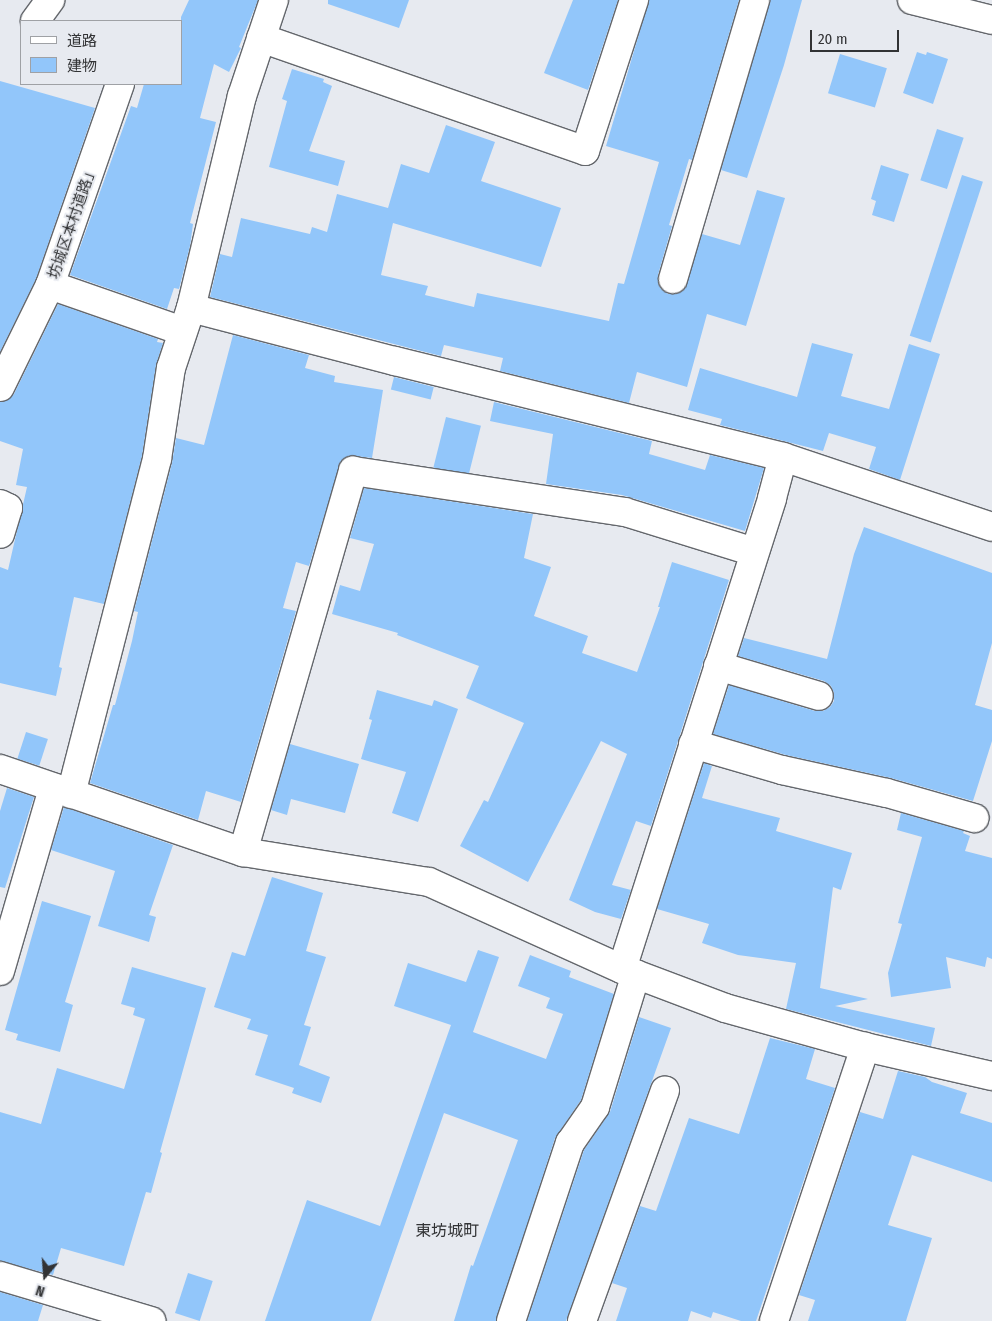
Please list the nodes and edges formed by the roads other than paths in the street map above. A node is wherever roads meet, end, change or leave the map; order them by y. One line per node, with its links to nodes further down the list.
1 (50, 0): 6 (street)
2 (274, 0): 8 (street)
3 (634, 0): 8 (street)
4 (754, 0): 10 (street)
5 (912, 0): 7 (street)
6 (36, 20)
7 (992, 20)
8 (261, 38): 12 (street)
9 (120, 85): 11 (street, 坊城区本村道路」)
10 (673, 279)
11 (50, 285): 12 (street, 坊城区本村道路」); 13 (street)
12 (187, 319): 14 (street, 坊城区本村道路」); 23 (street)
13 (0, 387)
14 (783, 457): 16 (street, 坊城区本村道路」); 18 (street)
15 (0, 504): 17 (street)
16 (992, 527)
17 (0, 534)
18 (754, 552): 19 (street); 25 (street)
19 (718, 666): 20 (street); 21 (street)
20 (819, 696)
21 (693, 744): 24 (street); 27 (street)
22 (0, 768): 23 (street)
23 (62, 791): 25 (street); 26 (street)
24 (974, 818)
25 (243, 852): 27 (street)
26 (0, 971)
27 (629, 972): 28 (street); 33 (street)
28 (866, 1047): 29 (street); 35 (street)
29 (992, 1076)
30 (665, 1090): 34 (street)
31 (0, 1276): 32 (street)
32 (151, 1321)
33 (511, 1321)
34 (582, 1321)
35 (774, 1321)

